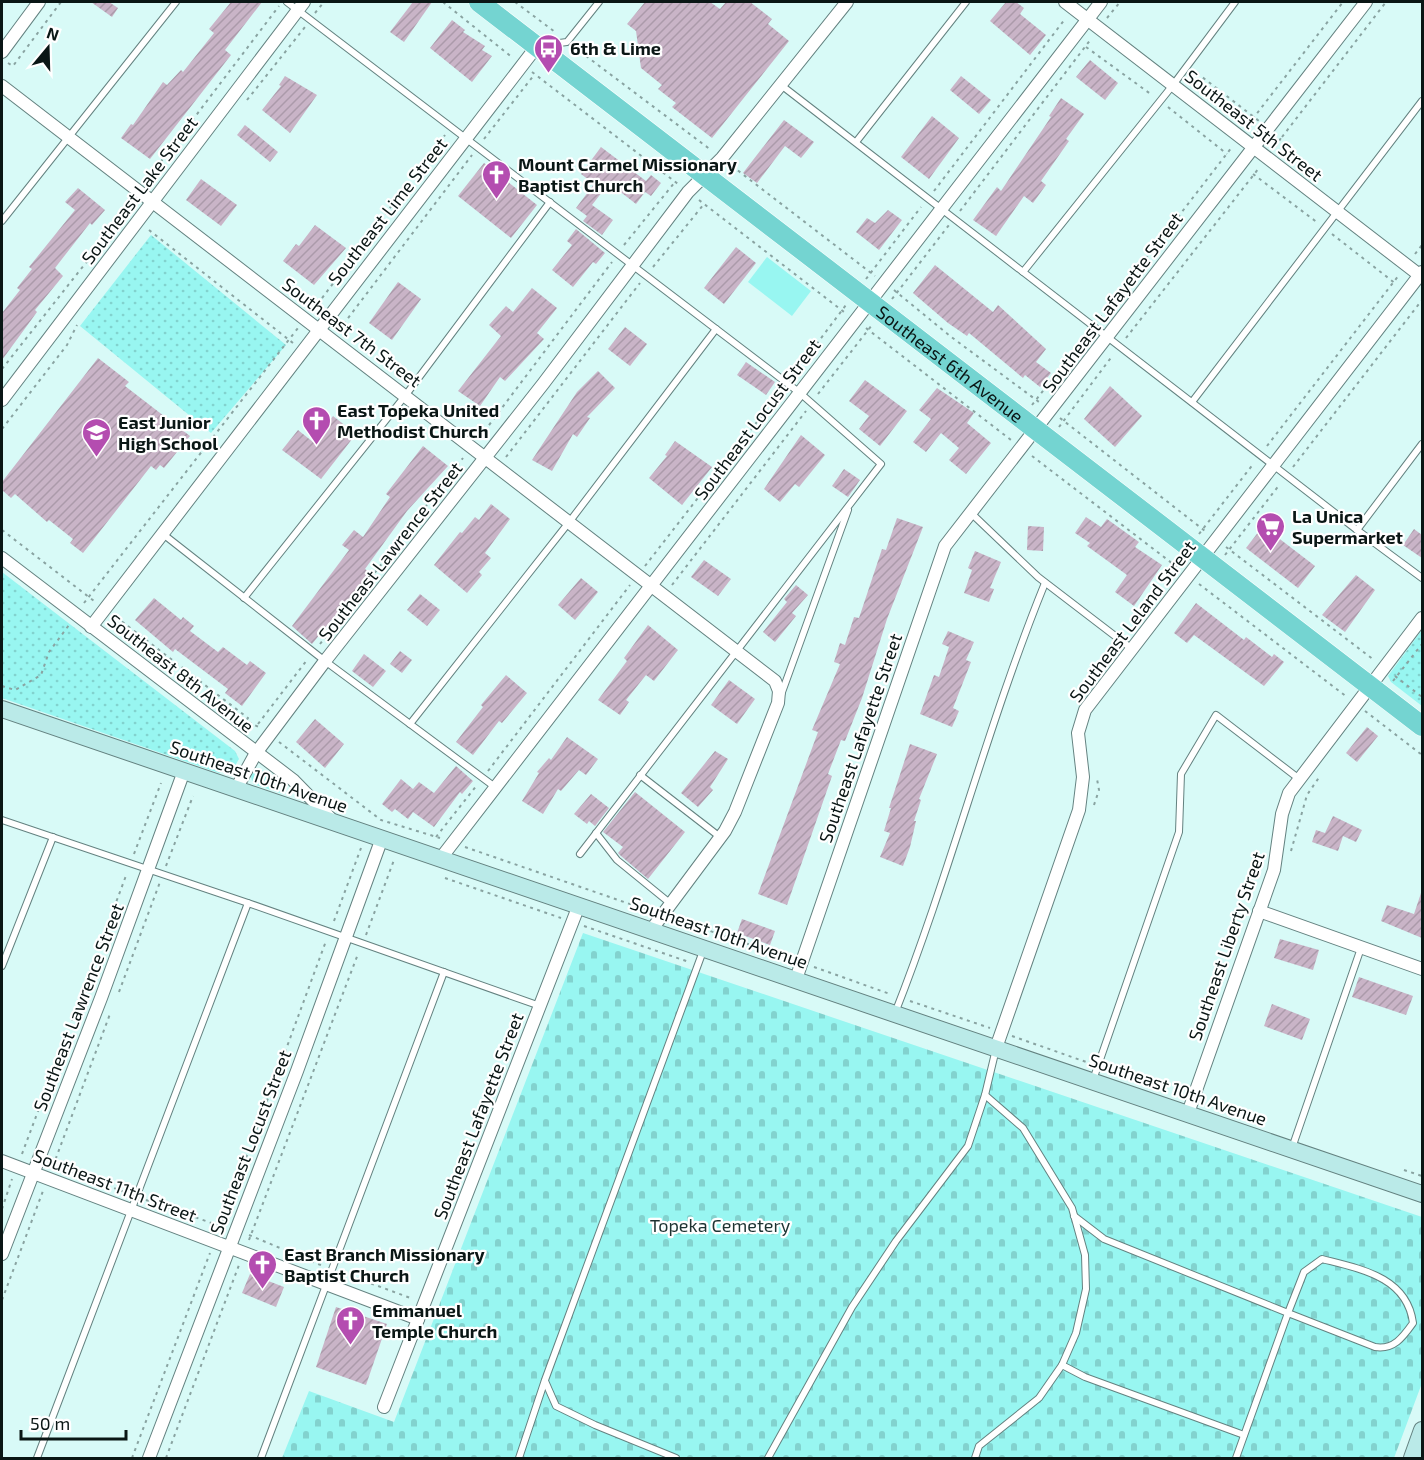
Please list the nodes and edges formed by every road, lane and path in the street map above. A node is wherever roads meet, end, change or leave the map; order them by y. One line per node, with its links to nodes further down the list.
1 (39, 2): 24 (street)
2 (62, 2): 25 (path)
3 (176, 2): 33 (lane)
4 (282, 2): 43 (path)
5 (287, 2): 19 (lane)
6 (443, 2): 26 (path)
7 (479, 2): 23 (main road, Southeast 6th Avenue)
8 (514, 2): 22 (path)
9 (599, 2): 22 (lane)
10 (847, 2): 28 (street, Southeast Lawrence Street)
11 (966, 2): 37 (lane)
12 (1101, 2): 20 (street, Southeast Locust Street)
13 (1120, 2): 21 (path)
14 (1235, 2): 29 (lane)
15 (1343, 2): 34 (path)
16 (1366, 2): 39 (street, Southeast Lafayette Street)
17 (1386, 2): 35 (path)
18 (1069, 4): 20 (street, Southeast 5th Street); 45 (path)
19 (301, 6): 32 (lane); 46 (street, Southeast Lake Street)
20 (1088, 19): 21 (street, Southeast 5th Street); 49 (street, Southeast Locust Street)
21 (1100, 28): 29 (street, Southeast 5th Street); 52 (path)
22 (567, 42): 23 (lane); 40 (path)
23 (537, 46): 26 (street, Southeast Lime Street); 41 (main road, Southeast 6th Avenue)
24 (2, 52)
25 (2, 57)
26 (523, 65): 27 (path); 36 (street, Southeast Lime Street)
27 (535, 75): 38 (path); 42 (path)
28 (781, 85): 37 (lane); 40 (street, Southeast Lawrence Street)
29 (1173, 85): 34 (street, Southeast 5th Street); 62 (lane)
30 (2, 86): 33 (street, Southeast 7th Street)
31 (1422, 101): 51 (lane)
32 (451, 128): 36 (lane); 70 (path)
33 (67, 136): 46 (street, Southeast 7th Street); 53 (lane)
34 (1240, 136): 39 (street, Southeast 5th Street); 73 (path)
35 (1281, 138)
36 (465, 139): 38 (lane); 75 (street, Southeast Lime Street)
37 (856, 142): 45 (lane)
38 (477, 148): 47 (lane); 79 (path)
39 (1254, 148): 51 (street, Southeast 5th Street); 77 (street, Southeast Lafayette Street)
40 (722, 158): 41 (street, Southeast Lawrence Street); 61 (path)
41 (705, 175): 44 (street, Southeast Lawrence Street); 68 (main road, Southeast 6th Avenue)
42 (675, 182): 44 (path); 58 (path)
43 (145, 183)
44 (688, 192): 48 (path); 59 (street, Southeast Lawrence Street)
45 (928, 198): 49 (lane); 61 (path)
46 (152, 202): 50 (street, Southeast 7th Street); 54 (street, Southeast Lake Street)
47 (550, 202): 58 (lane); 84 (lane)
48 (704, 204): 63 (path); 69 (path)
49 (941, 208): 52 (lane); 65 (street, Southeast Locust Street)
50 (163, 210): 55 (path); 70 (street, Southeast 7th Street)
51 (1337, 212): 60 (street, Southeast 5th Street); 87 (lane)
52 (954, 218): 62 (lane); 66 (path)
53 (2, 221)
54 (137, 222): 55 (path); 86 (street, Southeast Lake Street)
55 (148, 230): 78 (path)
56 (107, 236): 81 (path)
57 (1422, 245): 60 (path)
58 (618, 253): 59 (lane); 93 (path)
59 (634, 265): 63 (lane); 96 (street, Southeast Lawrence Street)
60 (1407, 265): 64 (street, Southeast 5th Street); 95 (path)
61 (871, 272): 65 (path); 68 (path)
62 (1023, 272): 73 (lane)
63 (647, 275): 74 (lane); 97 (path)
64 (1422, 275): 98 (street, Southeast Leland Street)
65 (884, 282): 66 (path); 68 (street, Southeast Locust Street)
66 (897, 293): 68 (path); 85 (path)
67 (1422, 300): 99 (path)
68 (870, 301): 69 (path); 71 (street, Southeast Locust Street); 76 (path); 90 (main road, Southeast 6th Avenue)
69 (842, 310): 71 (path); 82 (path)
70 (305, 319): 75 (street, Southeast 7th Street); 78 (path)
71 (855, 320): 76 (path); 83 (street, Southeast Locust Street)
72 (79, 321): 91 (path)
73 (1093, 327): 77 (lane); 85 (path)
74 (716, 328): 82 (lane); 102 (lane)
75 (319, 329): 79 (street, Southeast 7th Street); 80 (street, Southeast Lime Street)
76 (868, 330): 88 (path); 94 (path)
77 (1105, 336): 87 (lane); 89 (street, Southeast Lafayette Street)
78 (289, 340): 80 (path); 119 (path)
79 (332, 340): 84 (street, Southeast 7th Street)
80 (303, 350): 105 (street, Southeast Lime Street)
81 (2, 369)
82 (787, 383): 83 (lane); 111 (path)
83 (800, 393): 88 (lane); 115 (street, Southeast Locust Street)
84 (405, 396): 93 (street, Southeast 7th Street); 118 (lane)
85 (1036, 399): 89 (path); 90 (path)
86 (2, 400)
87 (1192, 402): 95 (lane)
88 (811, 404): 100 (lane); 117 (path)
89 (1051, 411): 90 (street, Southeast Lafayette Street); 103 (path)
90 (1030, 424): 94 (street, Southeast Lafayette Street); 110 (main road, Southeast 6th Avenue)
91 (2, 429)
92 (1422, 444): 104 (lane)
93 (472, 446): 96 (street, Southeast 7th Street); 125 (path)
94 (1022, 449): 101 (street, Southeast Lafayette Street); 112 (path)
95 (1260, 455): 98 (lane); 103 (path)
96 (486, 457): 97 (street, Southeast 7th Street); 126 (street, Southeast Lawrence Street)
97 (498, 466): 102 (street, Southeast 7th Street)
98 (1273, 466): 99 (lane); 107 (street, Southeast Leland Street)
99 (1286, 476): 104 (lane); 108 (path)
100 (850, 504): 123 (lane); 132 (lane)
101 (971, 513): 114 (lane); 179 (street, Southeast Lafayette Street)
102 (570, 521): 111 (street, Southeast 7th Street); 137 (lane)
103 (1203, 529): 106 (path); 107 (path)
104 (1357, 530): 113 (lane)
105 (162, 534): 118 (lane); 121 (street, Southeast Lime Street)
106 (1199, 534)
107 (1216, 539): 108 (path); 110 (street, Southeast Leland Street)
108 (1229, 549): 110 (path); 127 (path)
109 (2, 558): 119 (street, Southeast 8th Avenue)
110 (1210, 562): 112 (street, Southeast Leland Street); 116 (path); 130 (main road, Southeast 6th Avenue)
111 (639, 574): 115 (street, Southeast 7th Street); 145 (path)
112 (1189, 576): 116 (path); 124 (street, Southeast Leland Street)
113 (1422, 578)
114 (1046, 583): 124 (lane); 183 (lane)
115 (653, 585): 117 (street, Southeast 7th Street); 148 (street, Southeast Locust Street)
116 (1202, 586): 133 (path)
117 (665, 594): 123 (street, Southeast 7th Street)
118 (244, 598): 125 (lane)
119 (76, 615): 121 (street, Southeast 8th Avenue); 129 (path)
120 (1422, 618): 127 (street, Southeast Liberty Street)
121 (91, 627): 140 (street, Southeast 8th Avenue)
122 (1422, 644): 128 (path)
123 (738, 649): 132 (street, Southeast 7th Street); 144 (lane)
124 (1132, 649): 184 (street, Southeast Leland Street)
125 (313, 652): 126 (lane); 138 (path)
126 (325, 662): 137 (lane); 140 (street, Southeast Lawrence Street)
127 (1383, 667): 128 (path); 130 (street, Southeast Liberty Street)
128 (1396, 677): 130 (path); 131 (path)
129 (2, 686)
130 (1376, 690): 133 (street, Southeast Liberty Street); 139 (main road, Southeast 6th Avenue)
131 (1422, 697)
132 (778, 703): 156 (street)
133 (1356, 704): 135 (path); 146 (street, Southeast Liberty Street)
134 (2, 709): 142 (main road, Southeast 10th Avenue)
135 (1368, 713): 136 (path); 141 (path)
136 (1361, 721)
137 (410, 724): 145 (lane)
138 (257, 725)
139 (1422, 726)
140 (255, 753): 149 (street, Southeast Lawrence Street); 152 (street, Southeast 8th Avenue)
141 (1422, 755)
142 (184, 771): 149 (main road, Southeast 10th Avenue); 164 (street, Southeast Lawrence Street)
143 (1323, 771): 160 (path)
144 (640, 775): 153 (lane); 156 (lane)
145 (482, 778): 148 (lane); 155 (path)
146 (1299, 778): 169 (street, Southeast Liberty Street); 185 (lane)
147 (160, 783): 163 (path)
148 (495, 788): 161 (street, Southeast Locust Street)
149 (236, 789): 152 (main road, Southeast 10th Avenue)
150 (193, 796): 165 (path)
151 (2, 820): 154 (lane)
152 (334, 822): 157 (main road, Southeast 10th Avenue)
153 (596, 832): 159 (lane); 167 (lane)
154 (52, 837): 163 (lane); 176 (lane)
155 (436, 837)
156 (720, 837): 167 (street)
157 (382, 838): 161 (main road, Southeast 10th Avenue); 172 (street, Southeast Locust Street)
158 (361, 848): 171 (path)
159 (580, 854)
160 (1290, 855)
161 (441, 858): 168 (main road, Southeast 10th Avenue)
162 (394, 860): 173 (path)
163 (131, 863): 164 (lane); 191 (path)
164 (149, 871): 165 (lane); 189 (street, Southeast Lawrence Street)
165 (163, 875): 166 (lane); 180 (path)
166 (248, 903): 171 (lane); 196 (lane)
167 (671, 904): 170 (street)
168 (579, 905): 170 (main road, Southeast 10th Avenue); 181 (street, Southeast Lafayette Street)
169 (1259, 911): 174 (street); 187 (street, Southeast Liberty Street)
170 (652, 929): 175 (main road, Southeast 10th Avenue)
171 (329, 933): 172 (lane); 200 (path)
172 (346, 940): 173 (lane); 201 (street, Southeast Locust Street)
173 (362, 945): 178 (lane); 202 (path)
174 (1361, 947): 177 (street); 188 (lane)
175 (704, 948): 179 (main road, Southeast 10th Avenue); 214 (lane)
176 (2, 966)
177 (1422, 969)
178 (444, 972): 181 (lane); 207 (lane)
179 (796, 979): 183 (main road, Southeast 10th Avenue)
180 (117, 996)
181 (540, 1006): 212 (street, Southeast Lafayette Street)
182 (113, 1007): 192 (path)
183 (895, 1013): 184 (main road, Southeast 10th Avenue)
184 (996, 1048): 185 (main road, Southeast 10th Avenue); 186 (lane)
185 (1092, 1080): 187 (main road, Southeast 10th Avenue)
186 (985, 1095): 199 (lane); 225 (lane)
187 (1188, 1113): 188 (main road, Southeast 10th Avenue)
188 (1291, 1149): 195 (main road, Southeast 10th Avenue)
189 (40, 1155): 191 (path); 192 (path); 193 (street, Southeast Lawrence Street)
190 (2, 1161): 191 (street, Southeast 11th Street)
191 (19, 1161): 193 (street, Southeast 11th Street); 197 (path)
192 (55, 1161): 194 (path); 196 (path)
193 (33, 1173): 194 (street, Southeast 11th Street); 206 (street, Southeast Lawrence Street)
194 (48, 1179): 198 (street, Southeast 11th Street); 209 (path)
195 (1422, 1194)
196 (136, 1196): 198 (lane); 200 (path)
197 (2, 1209)
198 (130, 1210): 203 (street, Southeast 11th Street); 218 (lane)
199 (1074, 1216): 211 (lane); 213 (lane)
200 (220, 1226): 201 (path); 203 (path)
201 (236, 1231): 202 (path); 204 (street, Southeast Locust Street)
202 (250, 1235): 205 (path); 207 (path)
203 (214, 1242): 204 (street, Southeast 11th Street); 219 (path)
204 (230, 1248): 205 (street, Southeast 11th Street); 220 (street, Southeast Locust Street)
205 (243, 1253): 208 (street, Southeast 11th Street); 221 (path)
206 (2, 1254)
207 (331, 1268): 208 (lane); 210 (path)
208 (325, 1283): 212 (street, Southeast 11th Street); 222 (lane)
209 (2, 1300)
210 (417, 1301)
211 (1288, 1312): 211 (lane); 217 (lane)
212 (418, 1319): 215 (street, Southeast Lafayette Street)
213 (1062, 1365): 217 (lane); 226 (lane)
214 (545, 1380): 223 (lane); 224 (lane)
215 (384, 1407)
216 (1422, 1430): 228 (main road)
217 (1245, 1435): 227 (lane)
218 (37, 1458)
219 (132, 1458)
220 (149, 1458)
221 (166, 1458)
222 (261, 1458)
223 (519, 1458)
224 (676, 1458)
225 (768, 1458)
226 (975, 1458)
227 (1236, 1458)
228 (1412, 1458)

